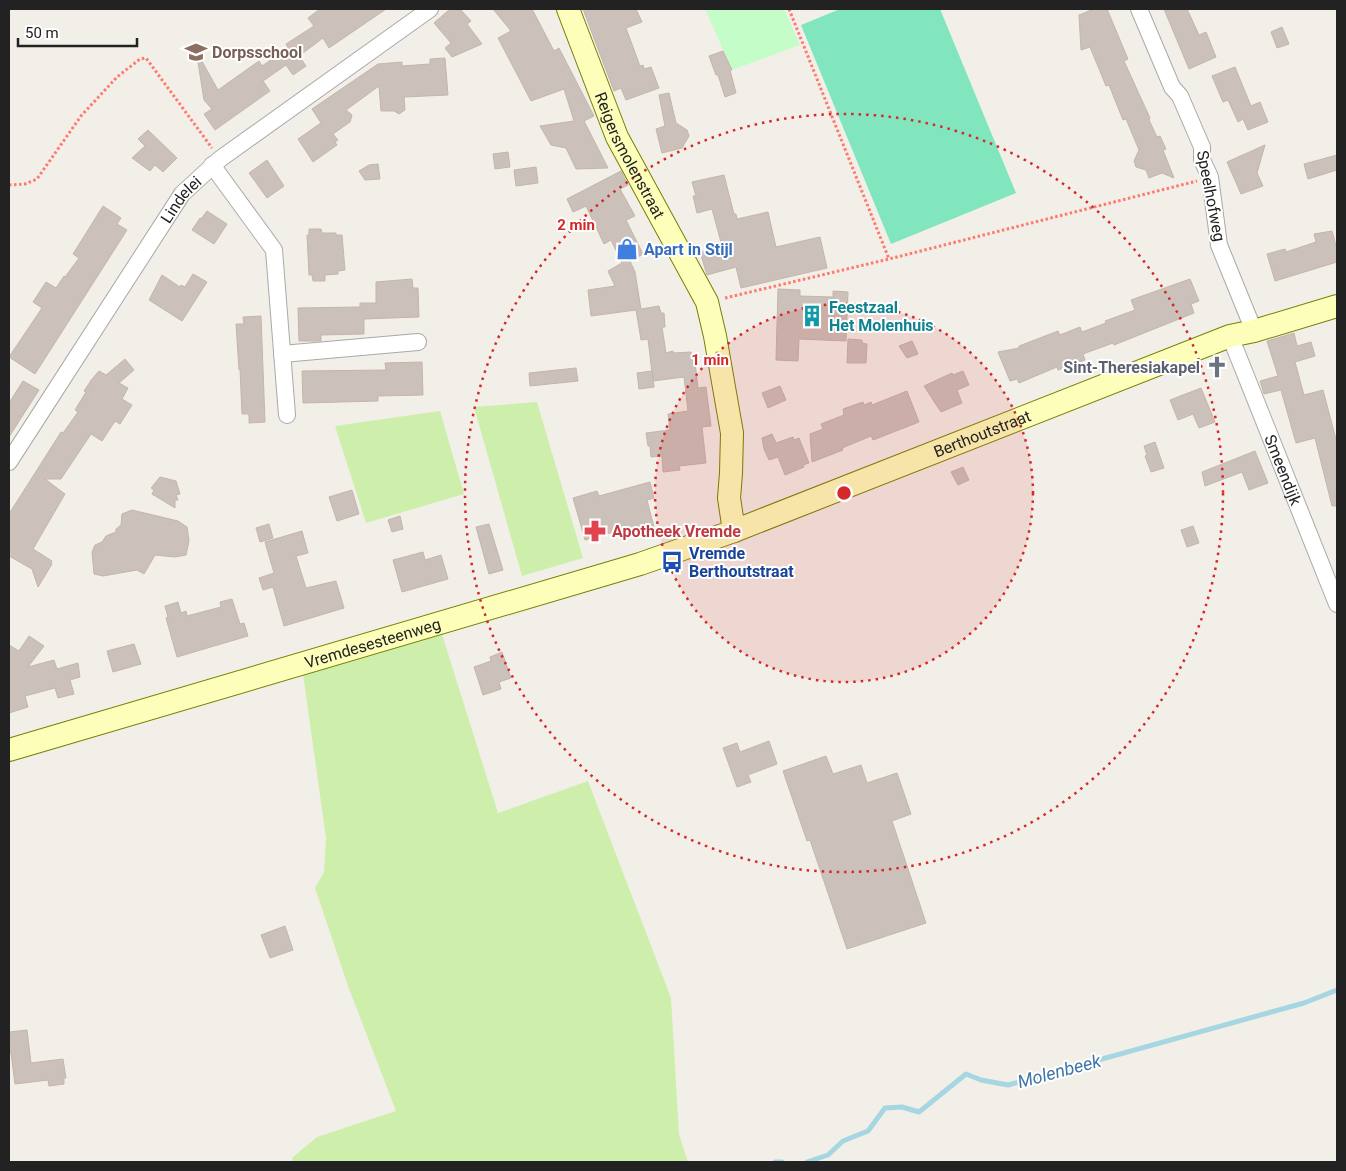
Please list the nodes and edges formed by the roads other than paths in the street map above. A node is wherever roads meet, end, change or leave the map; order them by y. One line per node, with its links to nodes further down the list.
1 (430, 9): 4 (street, Lindelei)
2 (568, 9): 12 (street, Reigersmolenstraat)
3 (1140, 9): 6 (street, Speelhofweg)
4 (216, 162): 9 (street); 11 (street, Lindelei)
5 (1337, 306): 6 (street)
6 (1254, 330): 7 (street, Berthoutstraat)
7 (1230, 336): 12 (street, Berthoutstraat); 13 (street, Smeendijk)
8 (418, 342): 9 (street)
9 (282, 354): 10 (street)
10 (287, 415)
11 (9, 462)
12 (734, 531): 14 (street, Vremdesesteenweg)
13 (1337, 604)
14 (9, 750)

